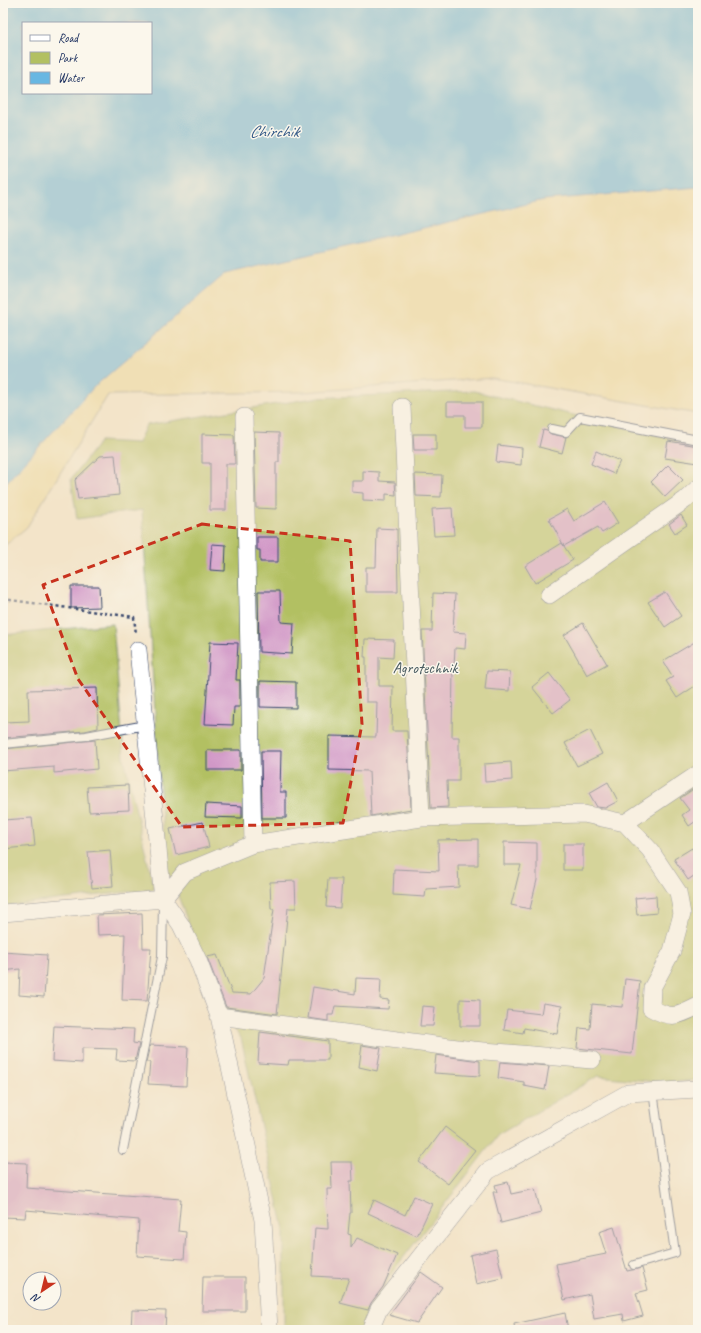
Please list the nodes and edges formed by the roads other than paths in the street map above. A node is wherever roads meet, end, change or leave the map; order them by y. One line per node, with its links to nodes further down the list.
1 (402, 407): 11 (street)
2 (244, 417): 13 (street)
3 (552, 429): 4 (lane)
4 (698, 440)
5 (698, 488): 6 (street)
6 (549, 595)
7 (138, 650): 8 (street)
8 (146, 725): 9 (lane); 14 (street)
9 (3, 744)
10 (698, 774): 12 (street)
11 (421, 818): 12 (street); 13 (street)
12 (625, 823): 16 (street)
13 (253, 844): 14 (street)
14 (163, 899): 15 (street); 17 (street); 21 (lane)
15 (3, 913)
16 (698, 1006)
17 (219, 1016): 18 (street); 23 (street)
18 (592, 1060)
19 (698, 1088): 20 (street)
20 (653, 1091): 22 (lane); 24 (street)
21 (123, 1150)
22 (634, 1265)
23 (269, 1330)
24 (370, 1330)

